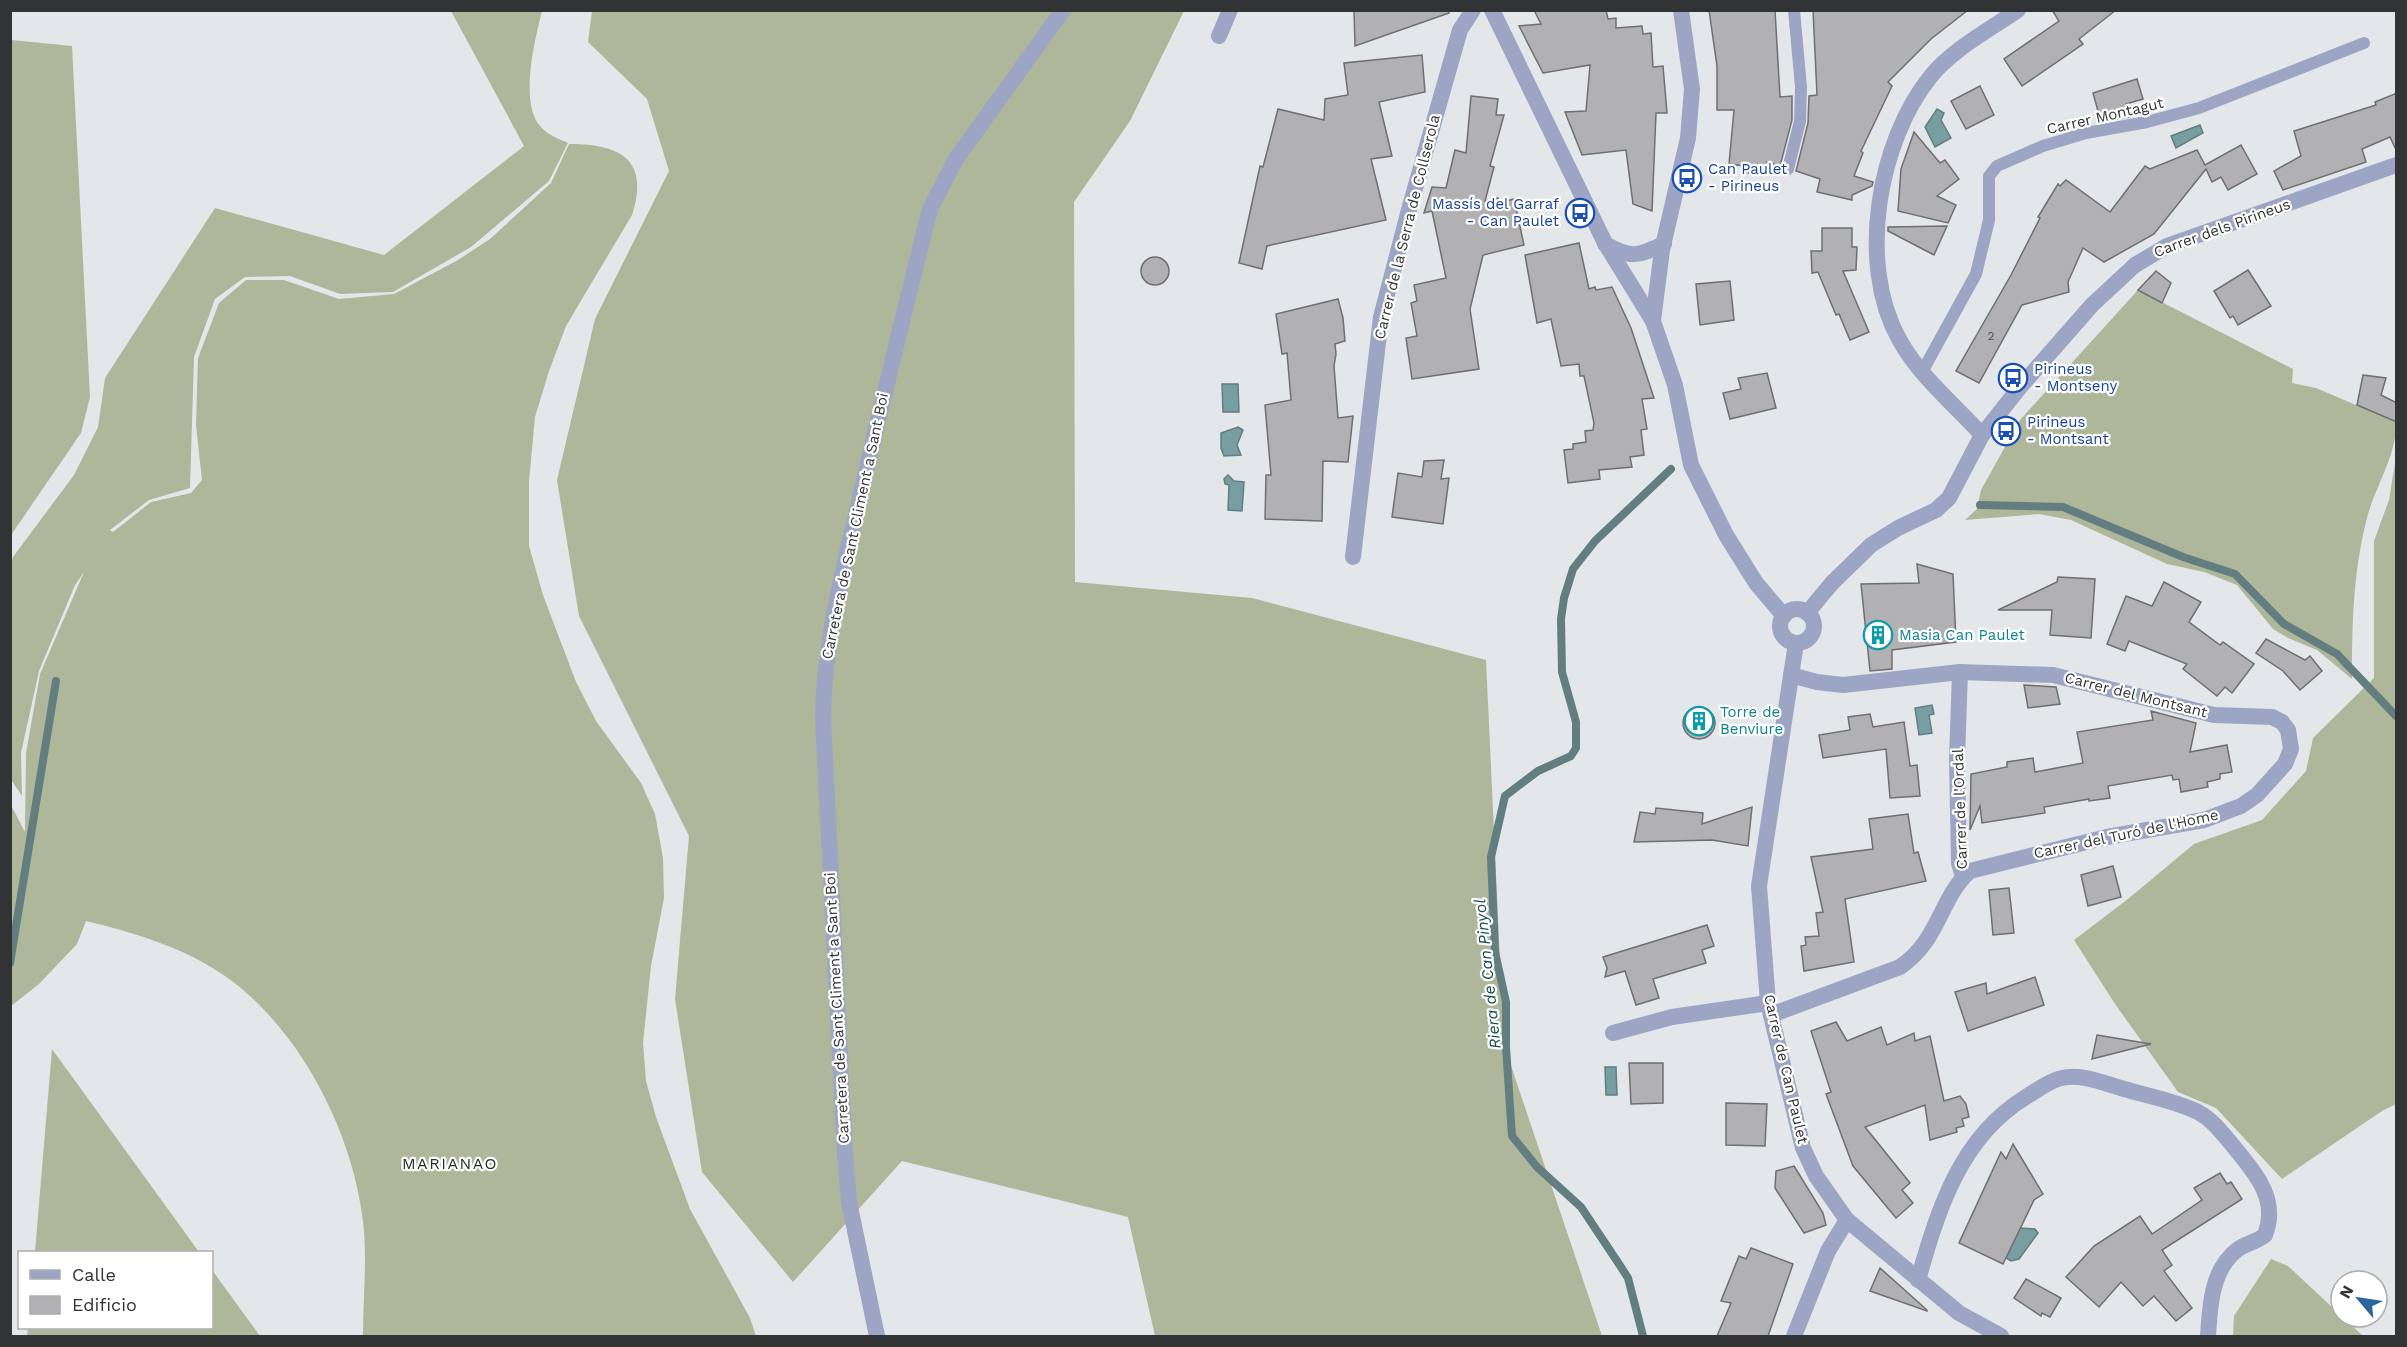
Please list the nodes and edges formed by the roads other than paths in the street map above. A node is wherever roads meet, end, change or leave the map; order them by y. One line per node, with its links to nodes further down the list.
1 (1063, 10): 29 (street, Carretera de Sant Climent a Sant Boi)
2 (1230, 10): 8 (street)
3 (1473, 10): 17 (street, Carrer de la Serra de Collserola)
4 (1492, 10): 12 (street)
5 (1681, 10): 13 (street)
6 (1794, 10): 11 (lane)
7 (2018, 10): 15 (street)
8 (1219, 36)
9 (2364, 43): 15 (lane, Carrer Montagut)
10 (2397, 165): 16 (street, Carrer dels Pirineus)
11 (1788, 169)
12 (1605, 243): 13 (street); 14 (street)
13 (1664, 244): 14 (street)
14 (1653, 321): 19 (street)
15 (1922, 372): 16 (street)
16 (1982, 435): 18 (street, Carrer dels Pirineus)
17 (1353, 557)
18 (1808, 613): 19 (street); 20 (street)
19 (1784, 616): 20 (street)
20 (1796, 643): 22 (street, Carrer de Can Paulet)
21 (1960, 672): 22 (street, Carrer del Montsant); 23 (street, Carrer del Montsant); 24 (street, Carrer de l'Ordal)
22 (1791, 675): 25 (street, Carrer de Can Paulet)
23 (2291, 739): 24 (street, Carrer del Turó de l'Home)
24 (1963, 877): 25 (street, Carrer de l'Ordal)
25 (1770, 1009): 26 (street, Carrer de l'Ordal); 27 (street, Carrer de Can Paulet)
26 (1613, 1033)
27 (1847, 1220): 28 (street, Carrer de Can Paulet); 30 (street)
28 (1917, 1280): 31 (street, Carrer de Can Paulet); 32 (street)
29 (877, 1336)
30 (1794, 1336)
31 (2001, 1336)
32 (2208, 1336)

